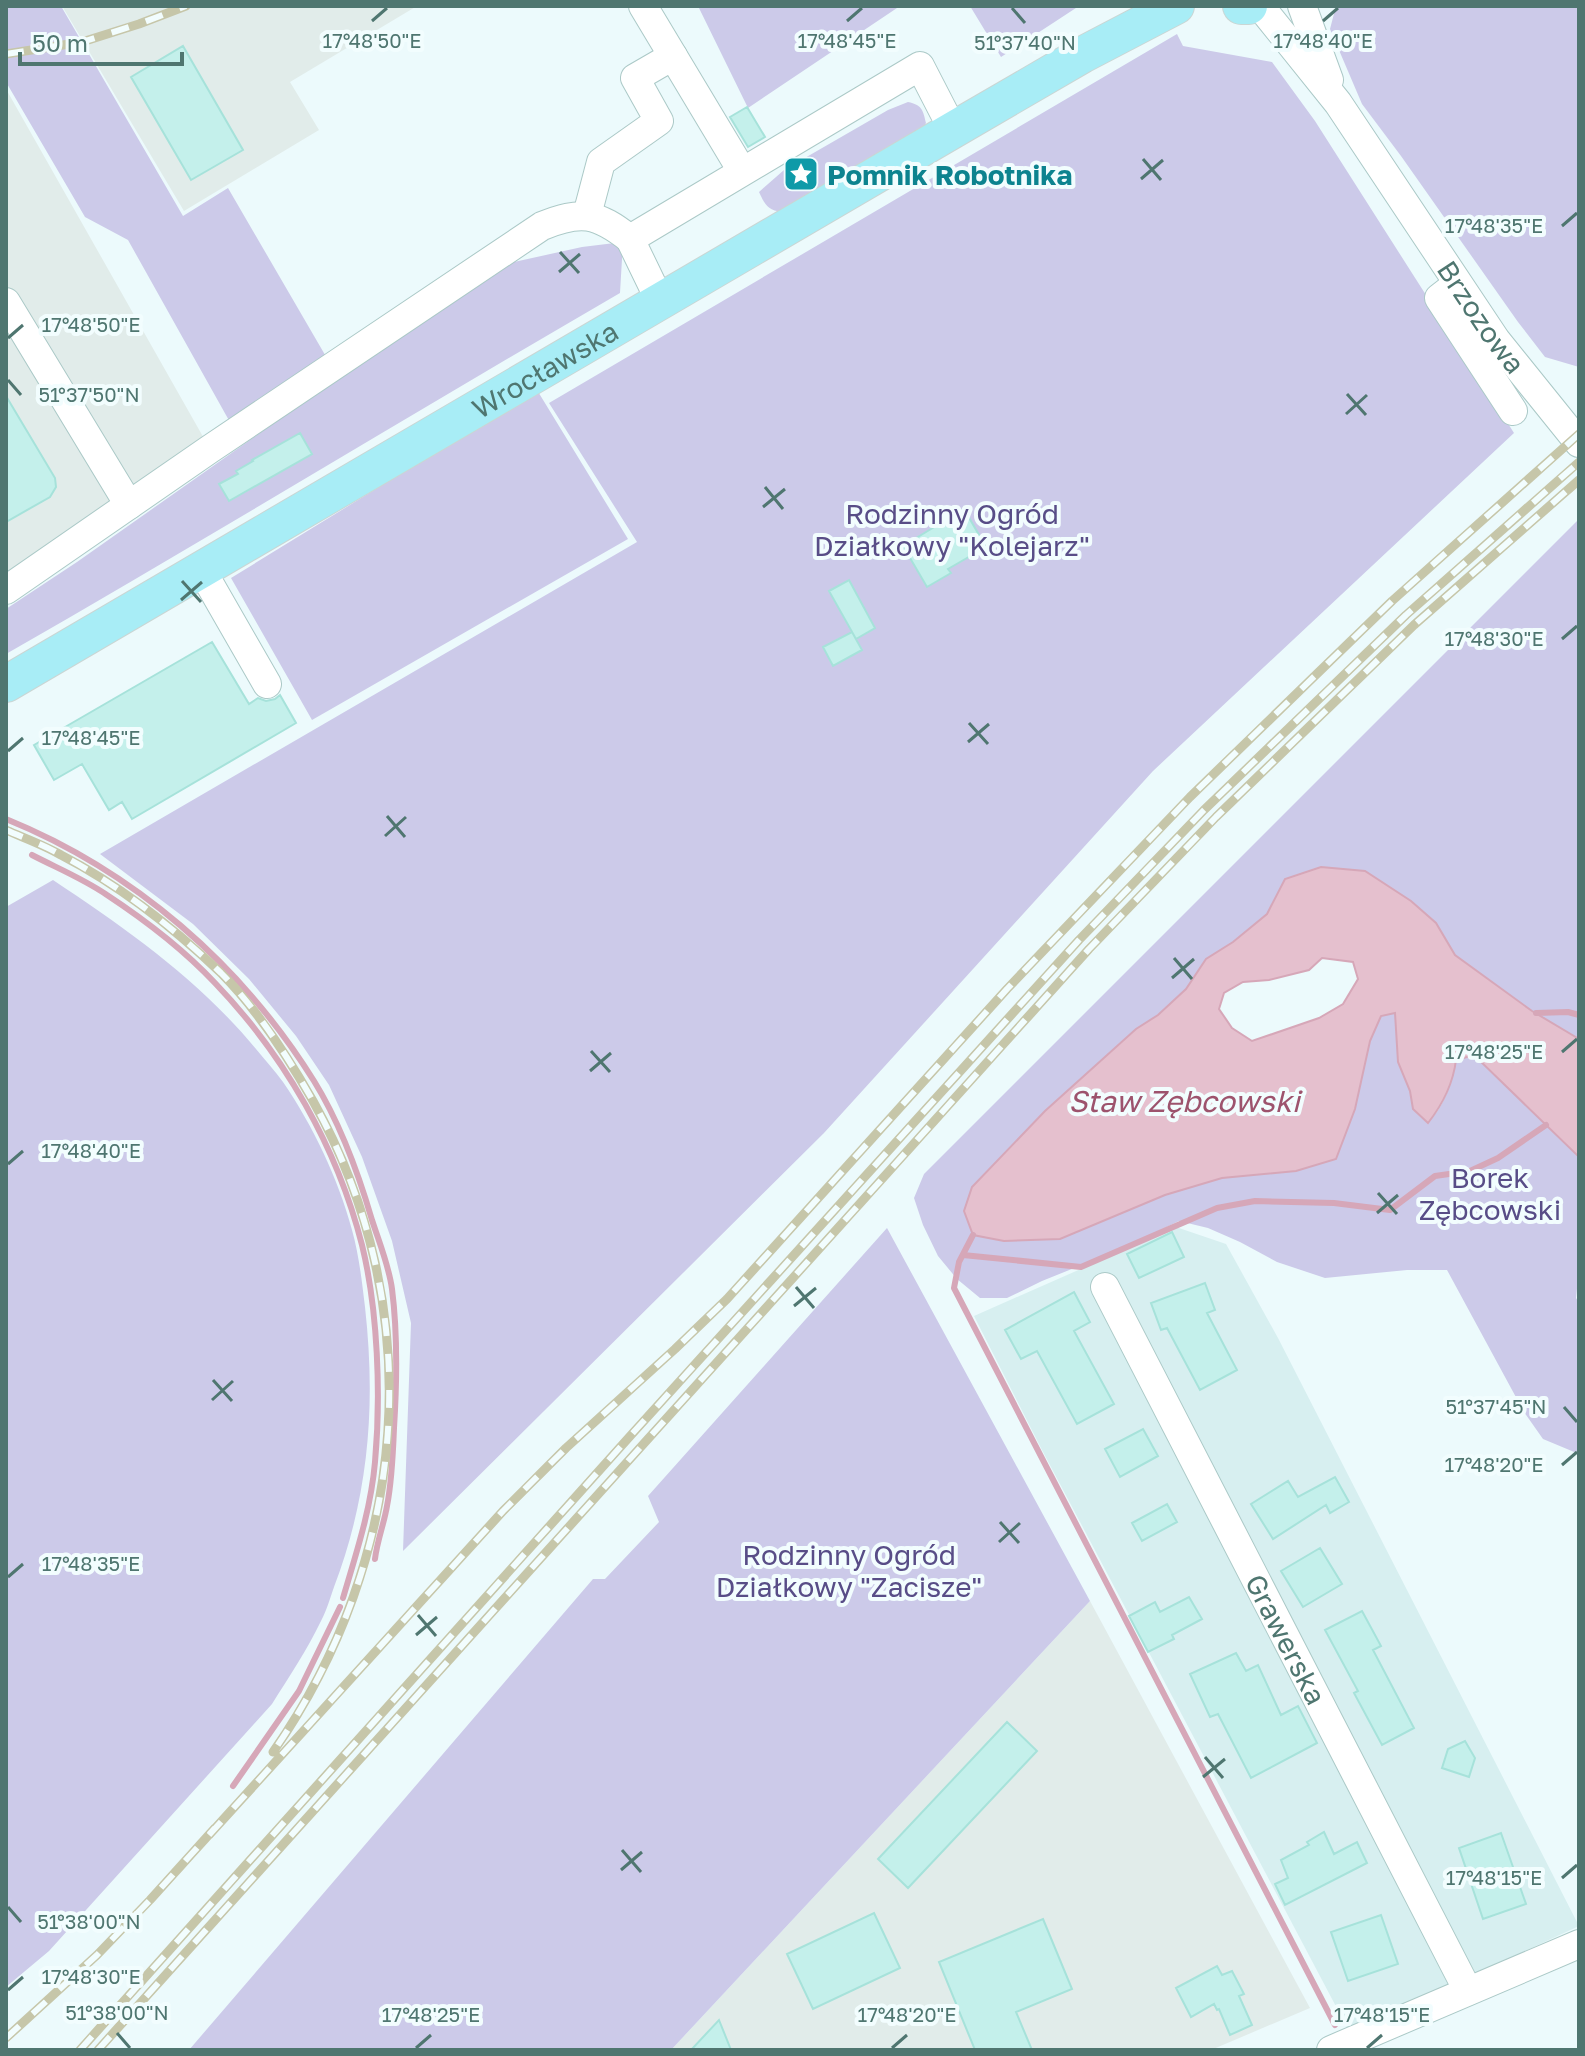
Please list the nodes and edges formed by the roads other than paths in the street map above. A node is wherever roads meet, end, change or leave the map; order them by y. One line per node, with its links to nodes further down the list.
1 (643, 6): 9 (street)
2 (1145, 6): 8 (main road, Wrocławska)
3 (1176, 6): 8 (main road, Wrocławska)
4 (1241, 6): 5 (main road)
5 (1249, 6)
6 (1260, 6): 10 (street, Brzozowa)
7 (1302, 6): 10 (street, Brzozowa)
8 (1082, 55): 11 (main road, Wrocławska)
9 (673, 56): 12 (street); 13 (street)
10 (1338, 103): 15 (street, Brzozowa)
11 (953, 130): 12 (street); 16 (main road, Wrocławska)
12 (742, 171): 14 (street)
13 (587, 215): 14 (street); 20 (street)
14 (630, 239): 16 (street)
15 (1457, 284): 18 (street); 19 (street, Brzozowa)
16 (660, 301): 21 (main road, Wrocławska)
17 (6, 302): 20 (street)
18 (1513, 411)
19 (1579, 443)
20 (129, 505): 22 (street)
21 (201, 569): 23 (main road, Wrocławska); 24 (street)
22 (6, 590)
23 (6, 684)
24 (267, 684)
25 (1105, 1287): 27 (street, Grawerska)
26 (1579, 1944): 27 (street)
27 (1468, 1991): 28 (street)
28 (1331, 2050)

